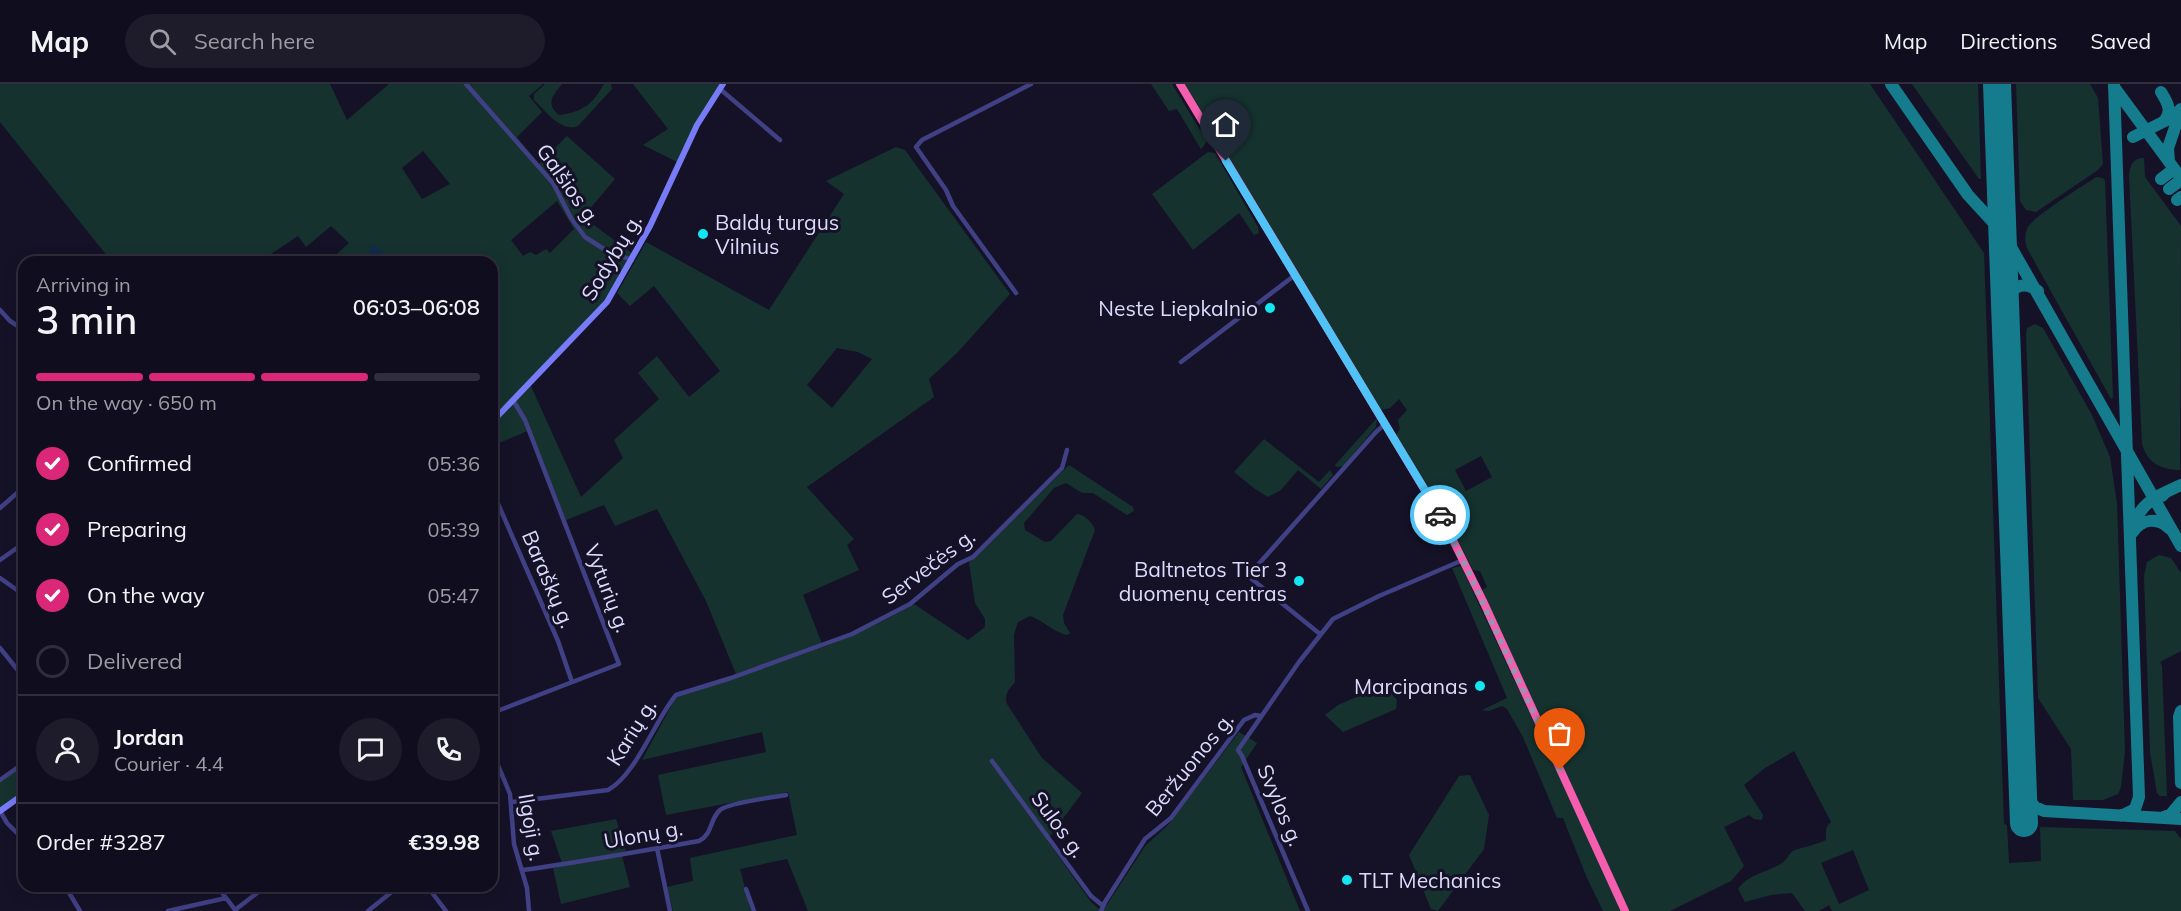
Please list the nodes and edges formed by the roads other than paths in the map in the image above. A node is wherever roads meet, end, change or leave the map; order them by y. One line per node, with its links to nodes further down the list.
1 (466, 84): 6 (street, Galšios g.)
2 (1030, 84): 8 (street)
3 (1180, 84): 7 (highway)
4 (721, 86): 5 (street); 6 (main road, Sodybų g.)
5 (780, 140)
6 (632, 260): 12 (main road, Sodybų g.)
7 (1295, 274): 11 (street); 14 (highway)
8 (1016, 293)
9 (0, 310): 10 (street)
10 (18, 326)
11 (1181, 363)
12 (513, 400): 13 (main road, Sodybų g.); 28 (street, Vyturių g.)
13 (498, 416)
14 (1385, 424): 21 (highway); 24 (street)
15 (1067, 450): 27 (street, Servečės g.)
16 (18, 492): 18 (street)
17 (498, 504): 28 (street, Baraškų g.)
18 (0, 508)
19 (18, 547): 20 (street)
20 (0, 560)
21 (1463, 560): 24 (street, Beržuonos g.); 59 (highway)
22 (0, 578): 23 (street)
23 (18, 591)
24 (1320, 634): 30 (street, Beržuonos g.)
25 (0, 648): 26 (street)
26 (18, 670)
27 (740, 673): 37 (street, Karių g.)
28 (572, 682): 29 (street, Vyturių g.)
29 (498, 711)
30 (1261, 716): 49 (street, Beržuonos g.); 58 (street, Svylos g.)
31 (992, 760): 49 (street, Sulos g.)
32 (498, 765): 37 (street, Ilgoji g.)
33 (18, 767): 34 (street)
34 (0, 780)
35 (786, 795): 40 (street, Ulonų g.)
36 (18, 798): 38 (main road)
37 (512, 802): 41 (street, Ilgoji g.)
38 (0, 811): 39 (street)
39 (18, 834)
40 (657, 848): 41 (street, Ulonų g.); 56 (street)
41 (523, 870): 55 (street, Ilgoji g.)
42 (746, 889): 57 (street)
43 (69, 892): 50 (street)
44 (222, 892): 48 (street)
45 (259, 892): 52 (street)
46 (392, 892): 53 (street)
47 (432, 892): 54 (street)
48 (226, 898): 51 (street); 52 (street)
49 (1102, 908)
50 (80, 911)
51 (168, 911)
52 (236, 911)
53 (368, 911)
54 (446, 911)
55 (529, 911)
56 (670, 911)
57 (754, 911)
58 (1308, 911)
59 (1625, 911)

